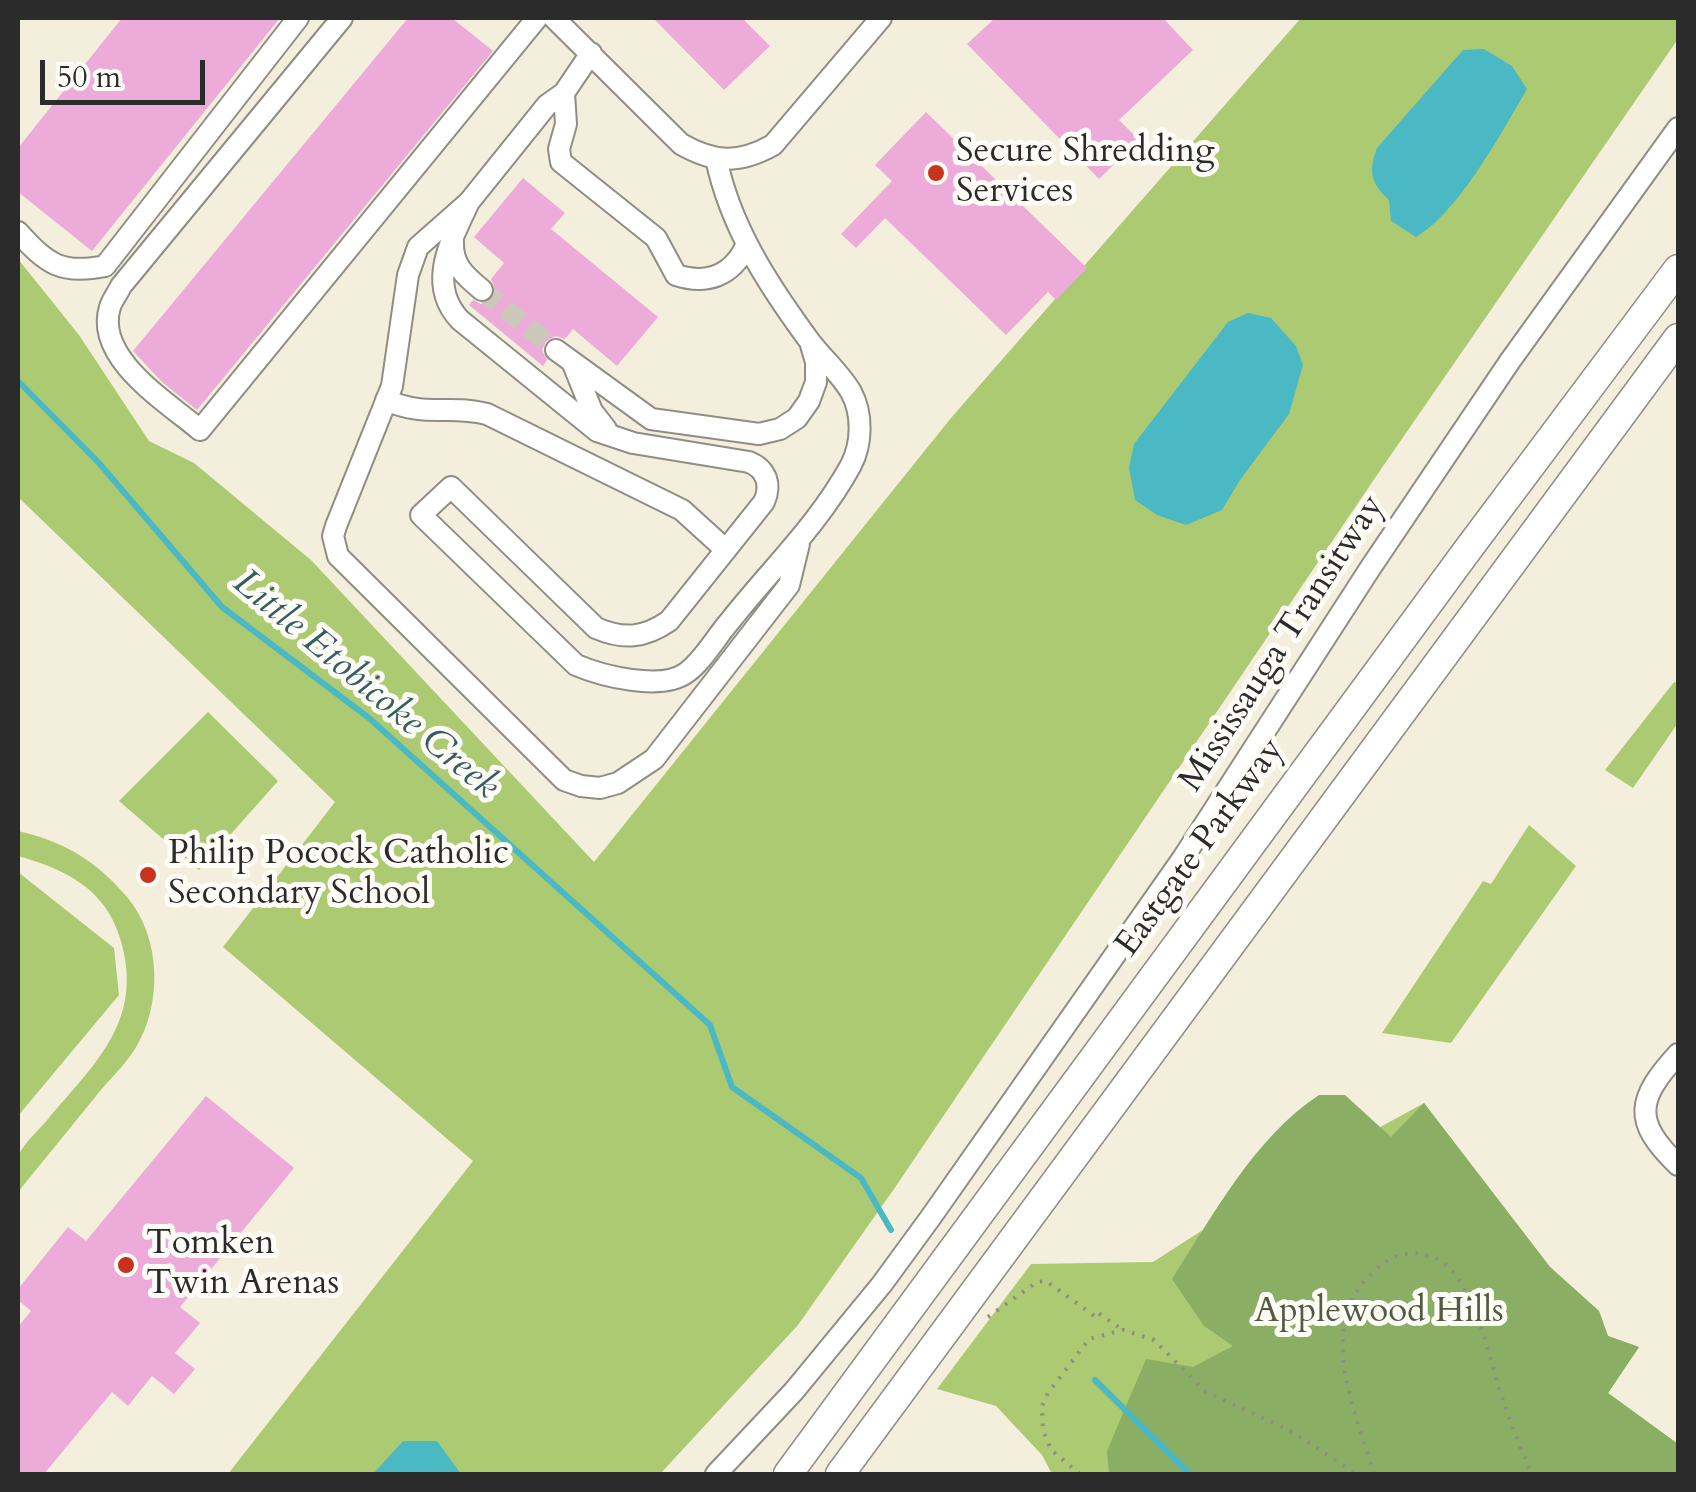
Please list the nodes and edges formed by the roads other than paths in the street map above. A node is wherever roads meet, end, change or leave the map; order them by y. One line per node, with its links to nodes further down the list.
1 (298, 18): 11 (street)
2 (342, 18): 3 (street)
3 (538, 18)
4 (554, 18): 6 (street)
5 (882, 18): 9 (street)
6 (591, 53): 7 (street); 9 (street)
7 (564, 93): 10 (street); 13 (street)
8 (1678, 128): 26 (street, Mississauga Transitway)
9 (716, 158): 13 (street)
10 (469, 202): 12 (street); 20 (street)
11 (18, 232)
12 (454, 235): 15 (street); 21 (street)
13 (746, 246): 17 (street)
14 (1678, 269): 27 (main road, Eastgate Parkway)
15 (482, 290)
16 (1678, 338): 28 (main road)
17 (810, 342): 19 (street); 22 (street)
18 (556, 350): 19 (street)
19 (574, 364): 21 (street)
20 (386, 400): 22 (street); 23 (street)
21 (614, 439): 23 (street)
22 (800, 542): 23 (street)
23 (726, 550)
24 (1678, 1054): 25 (street)
25 (1678, 1165)
26 (716, 1474)
27 (788, 1474)
28 (840, 1474)

